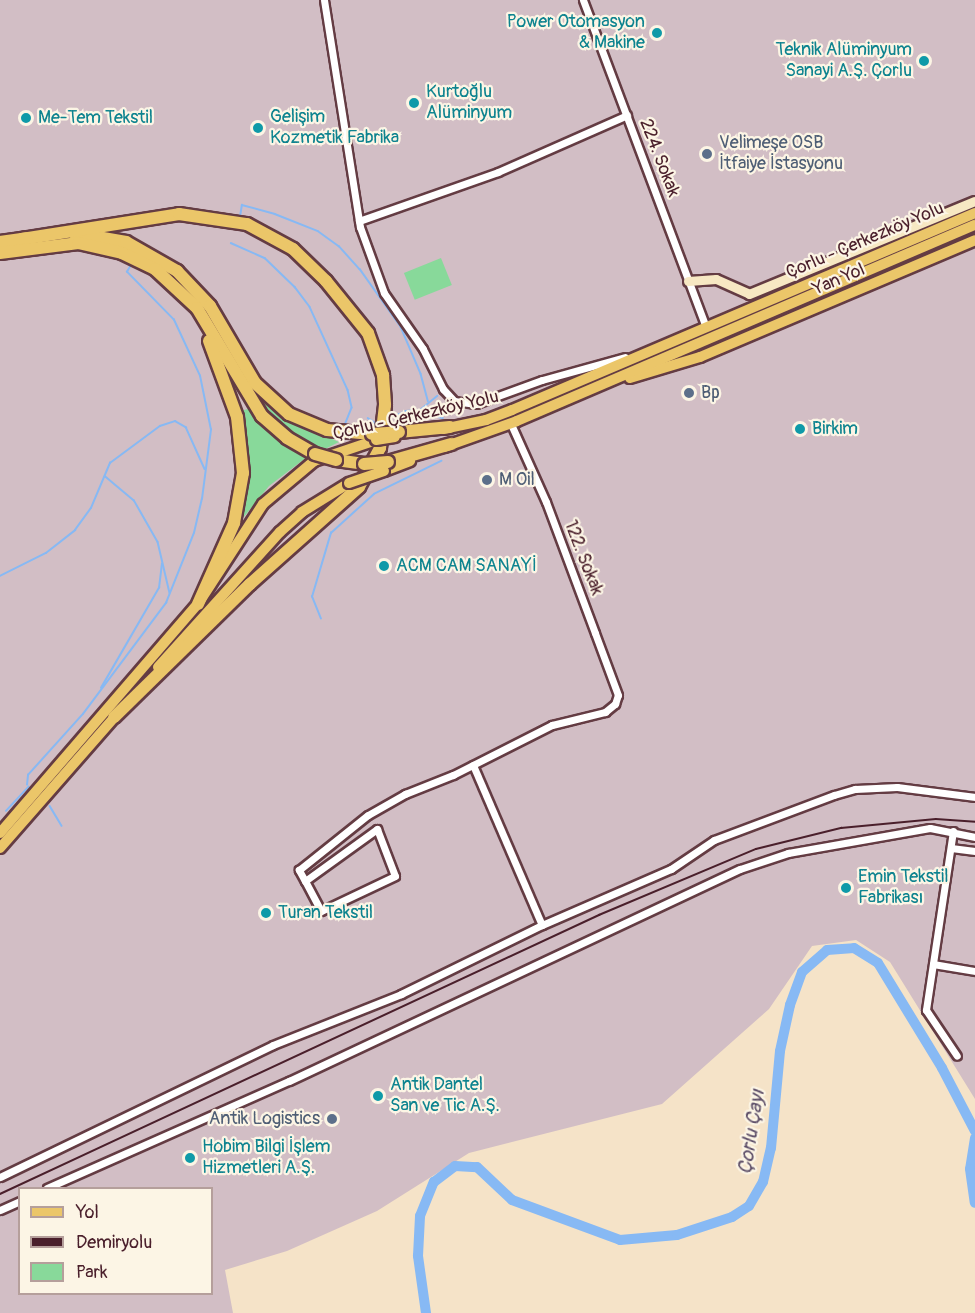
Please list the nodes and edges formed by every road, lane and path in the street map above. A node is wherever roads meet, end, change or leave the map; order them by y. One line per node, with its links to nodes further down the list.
1 (324, 0): 6 (street)
2 (583, 0): 3 (street, 224. Sokak)
3 (627, 115): 6 (street); 13 (street, 224. Sokak)
4 (975, 201): 13 (main road)
5 (975, 213): 14 (main road, Çorlu - Çerkezköy Yolu)
6 (359, 221): 16 (street)
7 (975, 225): 15 (main road, Çorlu - Çerkezköy Yolu)
8 (22, 238): 10 (highway); 21 (highway); 25 (highway)
9 (975, 240): 17 (main road, Yan Yol)
10 (0, 242)
11 (0, 253): 12 (highway)
12 (170, 279): 23 (highway, bridge); 24 (highway)
13 (688, 281): 14 (street, 224. Sokak)
14 (706, 327): 15 (main road); 16 (main road, Çorlu - Çerkezköy Yolu)
15 (711, 338): 17 (main road); 18 (main road, Çorlu - Çerkezköy Yolu)
16 (656, 347): 20 (main road, Çorlu - Çerkezköy Yolu)
17 (716, 350): 18 (main road, Yan Yol)
18 (601, 384): 19 (main road, Çorlu - Çerkezköy Yolu)
19 (511, 423): 22 (main road, Çorlu - Çerkezköy Yolu); 26 (street, 122. Sokak)
20 (450, 427): 21 (highway, bridge)
21 (374, 437): 24 (main road, Çorlu - Çerkezköy Yolu)
22 (451, 444): 23 (highway)
23 (386, 466): 25 (main road, bridge)
24 (198, 604): 29 (main road, Çorlu - Çerkezköy Yolu)
25 (114, 717): 31 (main road)
26 (473, 765): 34 (street); 35 (street)
27 (975, 797): 35 (street)
28 (953, 831): 30 (street); 32 (street); 40 (street)
29 (0, 833)
30 (975, 837)
31 (0, 848)
32 (951, 848): 33 (street); 36 (street)
33 (975, 851)
34 (305, 881): 34 (street)
35 (542, 925): 39 (street)
36 (933, 964): 37 (street); 38 (street)
37 (975, 971)
38 (957, 1056)
39 (0, 1177)
40 (49, 1187)
41 (18, 1202): 42 (street)
42 (0, 1210)

